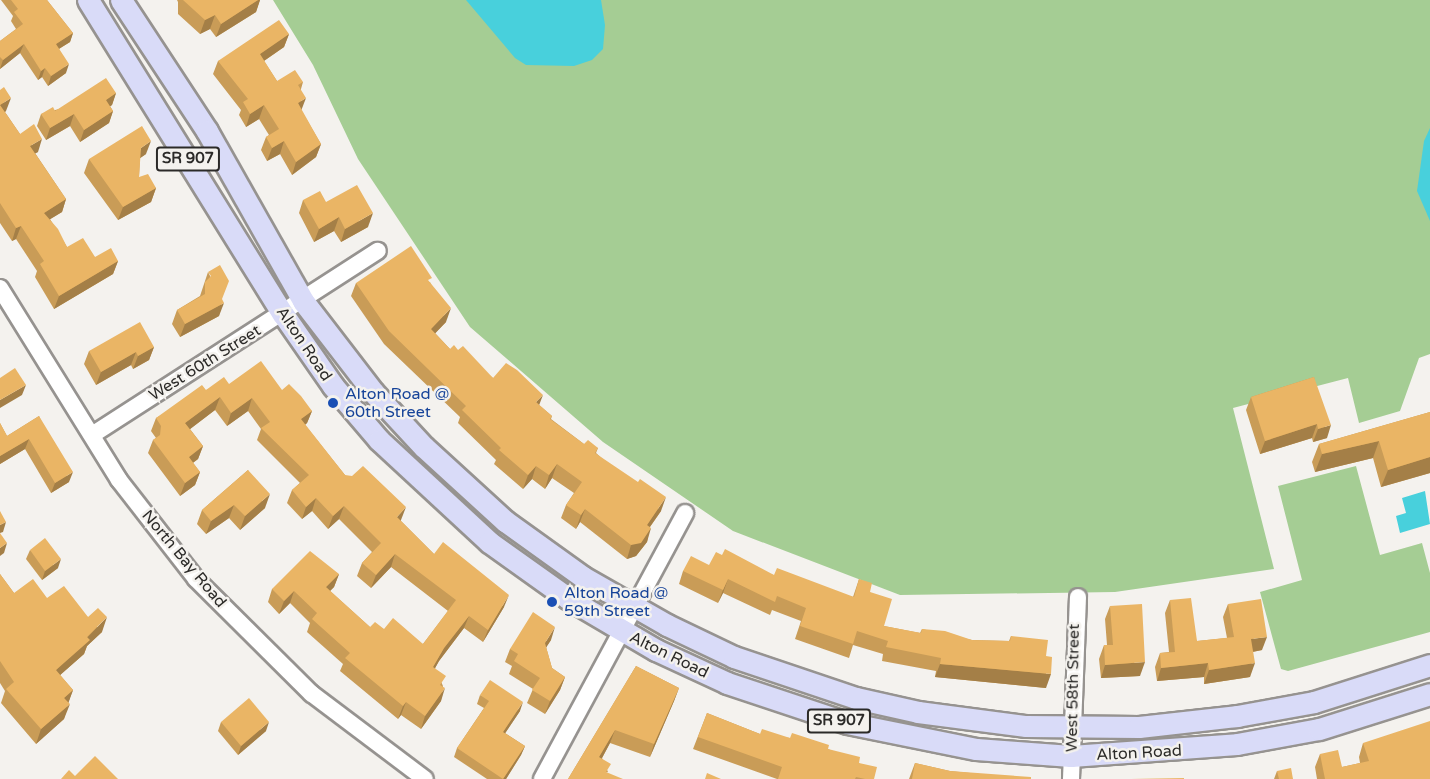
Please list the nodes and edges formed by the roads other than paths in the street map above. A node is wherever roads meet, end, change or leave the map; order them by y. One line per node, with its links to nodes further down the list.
1 (88, 0): 6 (main road, Alton Road / SR 907)
2 (121, 0): 5 (main road, Alton Road / SR 907)
3 (378, 251): 5 (street, West 60th Street)
4 (0, 288): 7 (street, North Bay Road)
5 (303, 301): 6 (street, West 60th Street); 10 (main road, Alton Road / SR 907)
6 (283, 314): 7 (street, West 60th Street); 11 (main road, Alton Road / SR 907)
7 (92, 435): 16 (street, North Bay Road)
8 (686, 513): 10 (street)
9 (1078, 597): 14 (street, West 58th Street)
10 (634, 607): 11 (street); 14 (main road, Alton Road / SR 907)
11 (621, 632): 15 (main road, Alton Road / SR 907); 17 (street)
12 (1430, 665): 14 (main road, Alton Road / SR 907)
13 (1430, 694): 15 (main road, Alton Road / SR 907)
14 (1072, 728): 15 (street, West 58th Street)
15 (1071, 756): 18 (street, West 58th Street)
16 (425, 779)
17 (542, 779)
18 (1071, 779)

